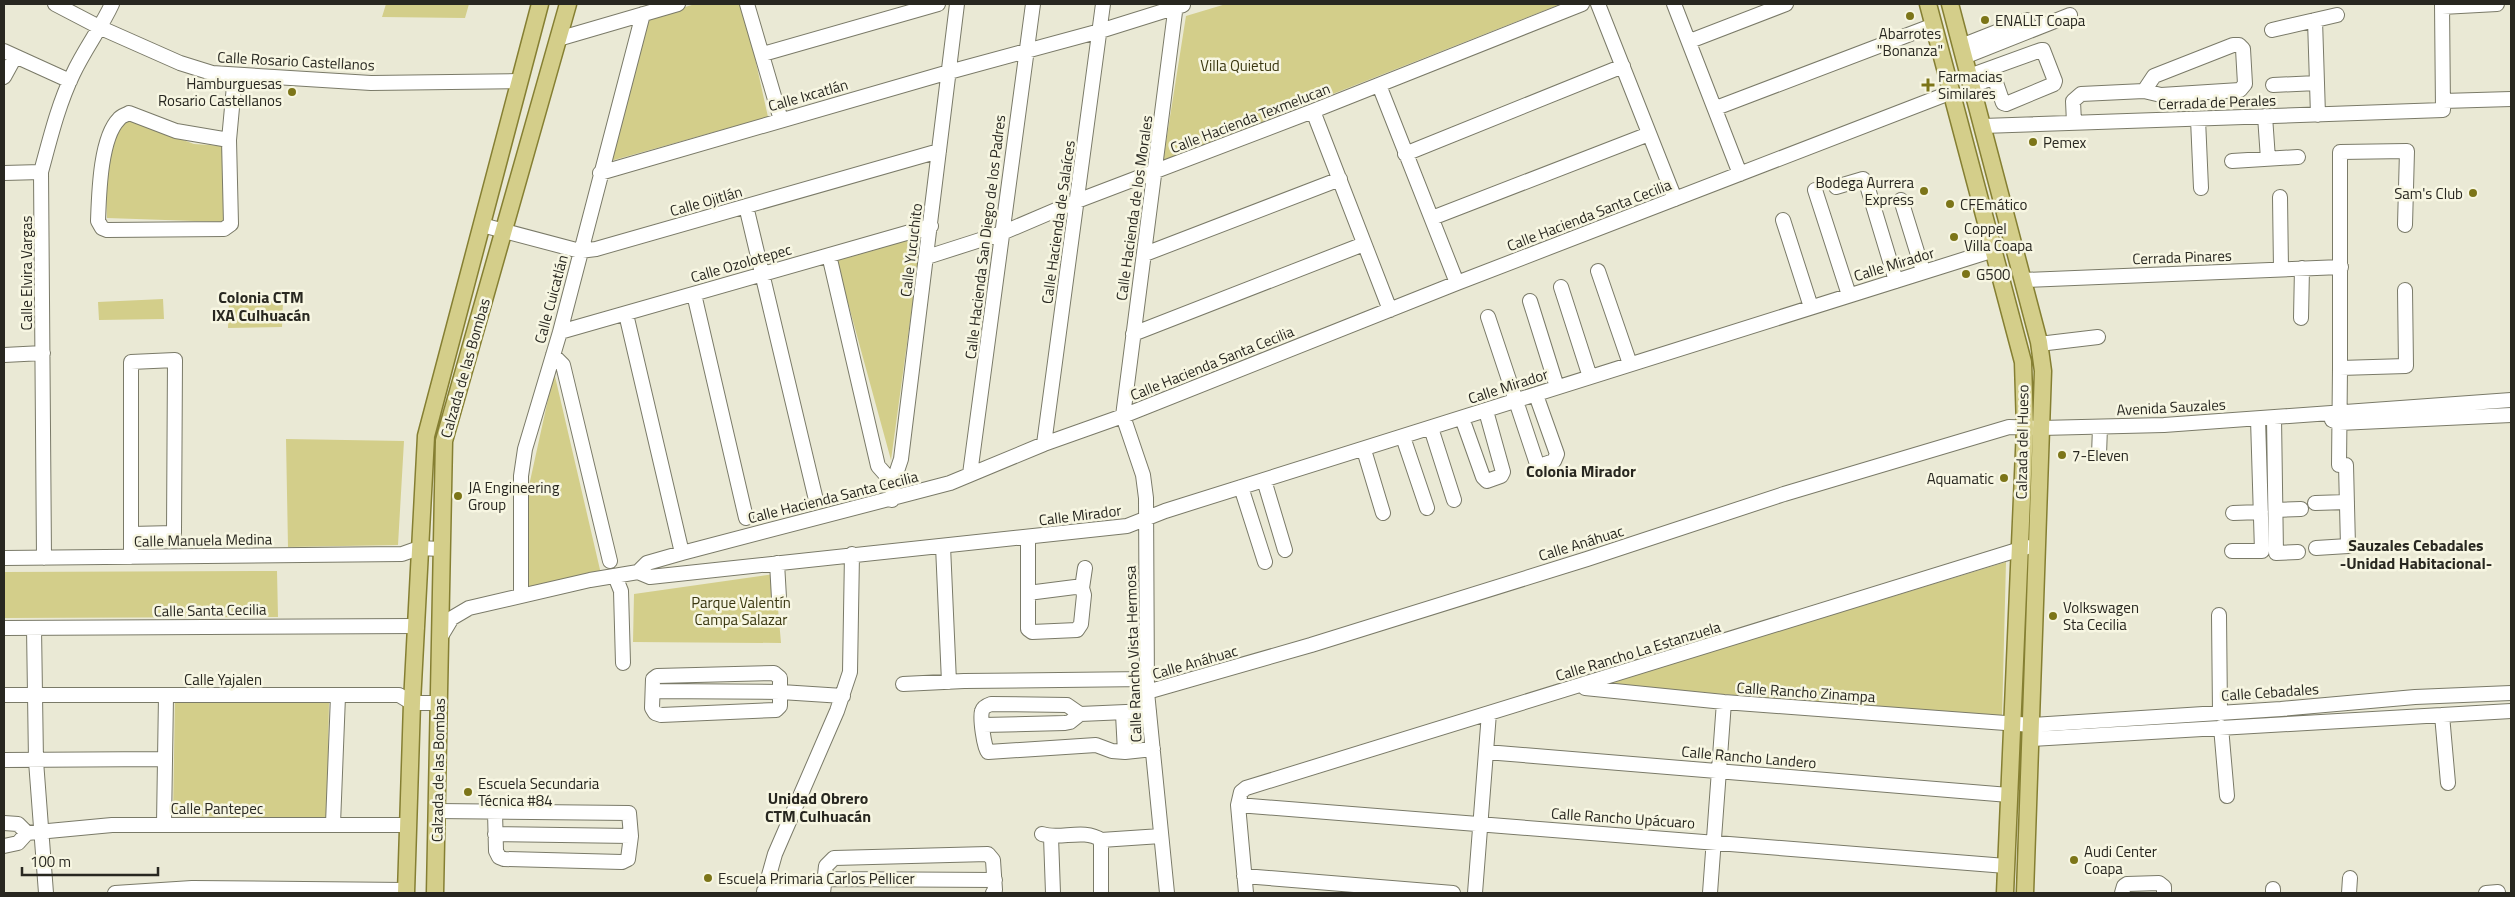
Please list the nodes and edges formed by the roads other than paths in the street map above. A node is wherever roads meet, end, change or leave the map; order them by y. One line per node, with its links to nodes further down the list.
1 (55, 4): 26 (street, Calle Rosario Castellanos)
2 (112, 4): 26 (street, Calle Elvira Vargas)
3 (540, 4): 40 (main road, Calzada de las Bombas)
4 (568, 4): 29 (main road, Calzada de las Bombas)
5 (678, 4): 20 (street)
6 (748, 4): 34 (street)
7 (938, 4): 34 (street)
8 (957, 4): 36 (street, Calle Yucuchito)
9 (1033, 4): 31 (street, Calle Hacienda San Diego de los Padres)
10 (1103, 4): 28 (street, Calle Hacienda de Salaíces)
11 (1582, 4): 44 (street, Calle Hacienda Texmelucan)
12 (1598, 4): 35 (street)
13 (1674, 4): 30 (street)
14 (1786, 4): 30 (street)
15 (1928, 4): 25 (main road, Calzada del Hueso)
16 (1950, 4): 32 (main road, Calzada del Hueso)
17 (2497, 4): 19 (street)
18 (1180, 5): 28 (street, Calle Ixcatlán); 65 (street, Calle Hacienda de los Morales)
19 (2442, 6): 49 (street)
20 (643, 14): 29 (street); 68 (street, Calle Cuicatlán)
21 (2070, 15): 32 (street)
22 (2337, 15): 24 (street)
23 (2027, 20): 32 (street)
24 (2315, 20): 27 (street); 43 (street)
25 (1934, 25): 47 (main road, Calzada del Hueso); 50 (street)
26 (101, 28): 38 (street, Calle Rosario Castellanos); 42 (street, Calle Elvira Vargas)
27 (2272, 30)
28 (1100, 31): 31 (street, Calle Ixcatlán); 77 (street, Calle Hacienda de Salaíces)
29 (558, 39): 84 (main road, Calzada de las Bombas)
30 (1690, 41): 50 (street)
31 (1026, 51): 36 (street, Calle Ixcatlán); 85 (street, Calle Hacienda San Diego de los Padres)
32 (1963, 51): 41 (main road, Calzada del Hueso)
33 (10, 54): 39 (street); 42 (street)
34 (763, 54): 55 (street)
35 (1623, 66): 58 (street); 61 (street)
36 (948, 72): 55 (street, Calle Ixcatlán); 60 (street, Calle Yucuchito)
37 (1993, 72): 37 (street); 41 (street)
38 (235, 75): 40 (street, Calle Rosario Castellanos); 59 (street)
39 (4, 77)
40 (520, 81): 81 (main road, Calzada de las Bombas)
41 (1971, 81): 57 (main road, Calzada del Hueso)
42 (70, 82): 66 (street, Calle Elvira Vargas)
43 (2317, 83): 45 (street); 52 (street)
44 (1379, 85): 51 (street, Calle Hacienda Texmelucan); 61 (street)
45 (2273, 85)
46 (2144, 91): 46 (street); 56 (street)
47 (1952, 92): 69 (street, Calle Hacienda Santa Cecilia); 87 (main road, Calzada del Hueso)
48 (2511, 99): 49 (street, Cerrada de Perales)
49 (2443, 101): 52 (street, Cerrada de Perales)
50 (1716, 108): 69 (street)
51 (1313, 111): 65 (street, Calle Hacienda Texmelucan); 70 (street)
52 (2318, 114): 53 (street, Cerrada de Perales)
53 (2265, 116): 54 (street, Cerrada de Perales); 63 (street)
54 (2198, 118): 56 (street, Cerrada de Perales); 72 (street)
55 (782, 120): 68 (street, Calle Ixcatlán)
56 (2074, 123): 57 (street, Cerrada de Perales)
57 (1982, 126): 98 (main road, Calzada del Hueso)
58 (1649, 134): 75 (street); 79 (street)
59 (229, 140): 59 (street)
60 (939, 151): 78 (street, Calle Ojitlán); 83 (street, Calle Yucuchito)
61 (1405, 154): 79 (street)
62 (2298, 157): 63 (street)
63 (2268, 159): 64 (street)
64 (2232, 161)
65 (1155, 171): 77 (street, Calle Hacienda Texmelucan); 89 (street, Calle Hacienda de los Morales)
66 (41, 172): 67 (street); 115 (street, Calle Elvira Vargas)
67 (4, 173)
68 (600, 173): 88 (street, Calle Cuicatlán)
69 (1740, 174): 75 (street, Calle Hacienda Santa Cecilia)
70 (1340, 179): 86 (street); 89 (street)
71 (1836, 187): 99 (street)
72 (2201, 188)
73 (1815, 190): 104 (street)
74 (2280, 197): 94 (street)
75 (1676, 199): 100 (street, Calle Hacienda Santa Cecilia)
76 (1901, 200): 96 (street)
77 (1077, 201): 85 (street, Calle Hacienda Texmelucan); 136 (street, Calle Hacienda de Salaíces)
78 (746, 206): 88 (street, Calle Ojitlán); 97 (street)
79 (1432, 218): 100 (street)
80 (1783, 220): 106 (street)
81 (482, 224): 84 (street, Calle Ojitlán); 141 (main road, Calzada de las Bombas)
82 (2404, 224): 92 (street)
83 (931, 226): 90 (street, Calle Ozolotepec); 91 (street, Calle Yucuchito)
84 (504, 231): 88 (street, Calle Ojitlán); 142 (main road, Calzada de las Bombas)
85 (1002, 233): 91 (street, Calle Hacienda Texmelucan); 139 (street, Calle Hacienda San Diego de los Padres)
86 (1364, 244): 107 (street); 112 (street)
87 (1994, 250): 96 (street, Calle Mirador); 134 (main road, Calzada del Hueso)
88 (580, 251): 111 (street, Calle Cuicatlán)
89 (1145, 254): 112 (street, Calle Hacienda de los Morales)
90 (829, 255): 97 (street, Calle Ozolotepec); 143 (street)
91 (927, 257): 143 (street, Calle Yucuchito)
92 (2341, 267): 93 (street, Cerrada Pinares); 119 (street)
93 (2302, 268): 94 (street, Cerrada Pinares); 110 (street)
94 (2281, 269): 98 (street, Cerrada Pinares)
95 (1598, 271): 118 (street)
96 (1923, 271): 99 (street, Calle Mirador)
97 (762, 274): 103 (street, Calle Ozolotepec); 145 (street)
98 (2024, 280): 114 (main road, Calzada del Hueso)
99 (1896, 281): 104 (street, Calle Mirador)
100 (1457, 283): 107 (street, Calle Hacienda Santa Cecilia)
101 (1561, 287): 120 (street)
102 (2405, 290): 119 (street)
103 (694, 294): 108 (street, Calle Ozolotepec); 156 (street)
104 (1849, 295): 106 (street, Calle Mirador)
105 (1530, 302): 121 (street)
106 (1811, 307): 118 (street, Calle Mirador)
107 (1390, 310): 127 (street, Calle Hacienda Santa Cecilia)
108 (626, 314): 111 (street, Calle Ozolotepec); 169 (street)
109 (1488, 316): 124 (street)
110 (2301, 318)
111 (560, 332): 117 (street, Calle Cuicatlán)
112 (1133, 334): 127 (street, Calle Hacienda de los Morales)
113 (2098, 336): 114 (street)
114 (2040, 344): 134 (main road, Calzada del Hueso)
115 (43, 353): 116 (street); 173 (street, Calle Elvira Vargas)
116 (4, 355)
117 (553, 356): 174 (street); 183 (street, Calle Cuicatlán)
118 (1630, 364): 120 (street, Calle Mirador)
119 (2340, 368): 128 (street)
120 (1590, 376): 121 (street, Calle Mirador)
121 (1557, 387): 122 (street, Calle Mirador)
122 (1536, 395): 124 (street, Calle Mirador); 124 (street)
123 (2511, 400): 128 (street, Avenida Sauzales)
124 (1516, 402): 125 (street, Calle Mirador)
125 (1486, 411): 129 (street, Calle Mirador); 129 (street)
126 (2511, 415): 128 (street, Avenida Sauzales)
127 (1123, 416): 136 (street, Calle Hacienda Santa Cecilia); 157 (street, Calle Rancho Vista Hermosa)
128 (2339, 417): 130 (street, Avenida Sauzales); 148 (street)
129 (1462, 418): 133 (street, Calle Mirador)
130 (2274, 418): 131 (street, Avenida Sauzales); 152 (street)
131 (2258, 419): 132 (street, Avenida Sauzales); 153 (street)
132 (2100, 427): 134 (street, Avenida Sauzales); 138 (street)
133 (1431, 428): 135 (street, Calle Mirador); 147 (street)
134 (2033, 428): 160 (main road, Calzada del Hueso); 166 (main road, Calzada del Hueso); 194 (street, Calle Anáhuac)
135 (1403, 437): 137 (street, Calle Mirador); 150 (street)
136 (1044, 444): 139 (street, Calle Hacienda Santa Cecilia)
137 (1364, 450): 140 (street, Calle Mirador); 154 (street)
138 (2099, 455)
139 (970, 474): 146 (street, Calle Hacienda Santa Cecilia)
140 (1264, 480): 144 (street, Calle Mirador); 165 (street)
141 (422, 482): 142 (main road); 162 (main road, Calzada de las Bombas)
142 (442, 483): 163 (main road, Calzada de las Bombas)
143 (893, 483): 146 (street, Calle Yucuchito)
144 (1241, 487): 157 (street, Calle Mirador); 175 (street)
145 (816, 500)
146 (892, 500): 169 (street, Calle Hacienda Santa Cecilia)
147 (1454, 500)
148 (2347, 502): 149 (street); 164 (street)
149 (2315, 503)
150 (1427, 508)
151 (2301, 509): 152 (street)
152 (2276, 510): 168 (street)
153 (2261, 512): 155 (street); 167 (street)
154 (1383, 513)
155 (2233, 513)
156 (746, 518)
157 (1144, 520): 159 (street, Calle Mirador); 194 (street, Calle Rancho Vista Hermosa)
158 (131, 534): 158 (street); 171 (street)
159 (1028, 538): 161 (street, Calle Mirador); 182 (street, Calle Mirador)
160 (2037, 542): 166 (street, Calle Rancho La Estanzuela); 217 (main road, Calzada del Hueso)
161 (943, 546): 170 (street, Calle Mirador); 192 (street)
162 (419, 548): 163 (street, Calle Manuela Medina); 171 (street, Calle Manuela Medina); 187 (main road, Calzada de las Bombas)
163 (441, 548): 181 (main road, Calzada de las Bombas)
164 (2316, 548)
165 (1285, 550)
166 (2019, 551): 195 (street, Calle Rancho La Estanzuela); 214 (main road, Calzada del Hueso)
167 (2232, 551)
168 (2298, 552)
169 (682, 553): 178 (street, Calle Hacienda Santa Cecilia)
170 (852, 554): 176 (street, Calle Mirador); 202 (street)
171 (131, 557): 173 (street, Calle Manuela Medina)
172 (4, 558): 173 (street, Calle Manuela Medina)
173 (44, 558)
174 (610, 561)
175 (1265, 562)
176 (777, 563): 178 (street, Calle Mirador); 184 (street)
177 (1085, 568): 180 (street)
178 (638, 572): 179 (street, Calle Hacienda Santa Cecilia)
179 (615, 576): 183 (street, Calle Hacienda Santa Cecilia); 191 (street)
180 (1082, 588): 182 (street); 182 (street, Calle Mirador)
181 (441, 591): 185 (street); 190 (main road, Calzada de las Bombas)
182 (1028, 592)
183 (521, 596): 185 (street, Calle Hacienda Santa Cecilia)
184 (779, 598)
185 (469, 608): 190 (street, Calle Hacienda Santa Cecilia)
186 (2219, 615): 209 (street)
187 (417, 626): 189 (street, Calle Santa Cecilia); 204 (main road, Calzada de las Bombas)
188 (4, 628): 189 (street, Calle Santa Cecilia)
189 (34, 628): 199 (street)
190 (440, 639): 205 (main road, Calzada de las Bombas)
191 (623, 663)
192 (949, 682): 193 (street, Calle Anáhuac); 194 (street, Calle Anáhuac)
193 (903, 684)
194 (1147, 686): 206 (street, Calle Rancho Vista Hermosa)
195 (1578, 687): 203 (street, Calle Rancho Zinampa); 208 (street, Calle Rancho La Estanzuela)
196 (781, 692): 196 (street); 202 (street)
197 (2511, 693): 209 (street, Calle Cebadales)
198 (4, 695): 199 (street, Calle Yajalen)
199 (34, 695): 200 (street, Calle Yajalen); 223 (street)
200 (166, 696): 201 (street, Calle Yajalen); 221 (street)
201 (338, 696): 204 (street, Calle Yajalen); 233 (street)
202 (842, 696): 249 (street)
203 (1724, 702): 214 (street, Calle Rancho Zinampa); 224 (street)
204 (412, 703): 205 (street, Calle Yajalen); 235 (main road, Calzada de las Bombas)
205 (439, 703): 229 (main road, Calzada de las Bombas)
206 (1149, 711): 211 (street); 218 (street, Calle Rancho Vista Hermosa)
207 (2511, 711): 212 (street)
208 (1489, 713): 220 (street); 228 (street, Calle Rancho La Estanzuela)
209 (2220, 713): 216 (street, Calle Cebadales)
210 (1080, 714): 211 (street); 213 (street); 213 (street)
211 (1123, 714): 219 (street)
212 (2442, 715): 215 (street); 225 (street)
213 (983, 725): 219 (street)
214 (2012, 725): 217 (street, Calle Rancho Zinampa); 226 (main road, Calzada del Hueso)
215 (2221, 727): 216 (street); 227 (street)
216 (2084, 729): 217 (street, Calle Rancho Zinampa)
217 (2032, 732): 261 (main road, Calzada del Hueso)
218 (1153, 749): 219 (street); 239 (street, Calle Rancho Vista Hermosa)
219 (1125, 752)
220 (1486, 752): 224 (street, Calle Rancho Landero); 234 (street)
221 (164, 758): 223 (street); 232 (street)
222 (4, 760): 223 (street)
223 (36, 760): 236 (street)
224 (1719, 771): 226 (street, Calle Rancho Landero); 241 (street)
225 (2448, 783)
226 (2009, 795): 243 (main road, Calzada del Hueso)
227 (2227, 796)
228 (1238, 805): 234 (street, Calle Rancho Upácuaro); 244 (street)
229 (437, 811): 230 (street); 252 (main road, Calzada de las Bombas)
230 (495, 812): 237 (street); 238 (street)
231 (4, 823): 236 (street)
232 (164, 824): 233 (street, Calle Pantepec); 236 (street, Calle Pantepec)
233 (333, 824): 235 (street, Calle Pantepec)
234 (1480, 824): 241 (street, Calle Rancho Upácuaro); 258 (street)
235 (407, 825): 248 (main road, Calzada de las Bombas)
236 (33, 833): 242 (street, Calle Pantepec); 250 (street)
237 (495, 834): 238 (street); 238 (street)
238 (631, 836)
239 (1162, 836): 240 (street); 255 (street, Calle Rancho Vista Hermosa)
240 (1101, 840): 253 (street); 254 (street)
241 (1713, 842): 243 (street, Calle Rancho Upácuaro); 259 (street)
242 (4, 846)
243 (2006, 866): 260 (main road, Calzada del Hueso)
244 (1244, 876): 256 (street); 257 (street)
245 (2350, 878): 264 (street)
246 (994, 886): 247 (street); 247 (street)
247 (823, 887): 249 (street)
248 (406, 892): 251 (street)
249 (764, 892)
250 (46, 893)
251 (115, 893)
252 (435, 893)
253 (1053, 893)
254 (1101, 893)
255 (1167, 893)
256 (1246, 893)
257 (1453, 893)
258 (1475, 893)
259 (1710, 893)
260 (2005, 893)
261 (2025, 893)
262 (2122, 893): 263 (street)
263 (2164, 893)
264 (2349, 893)

